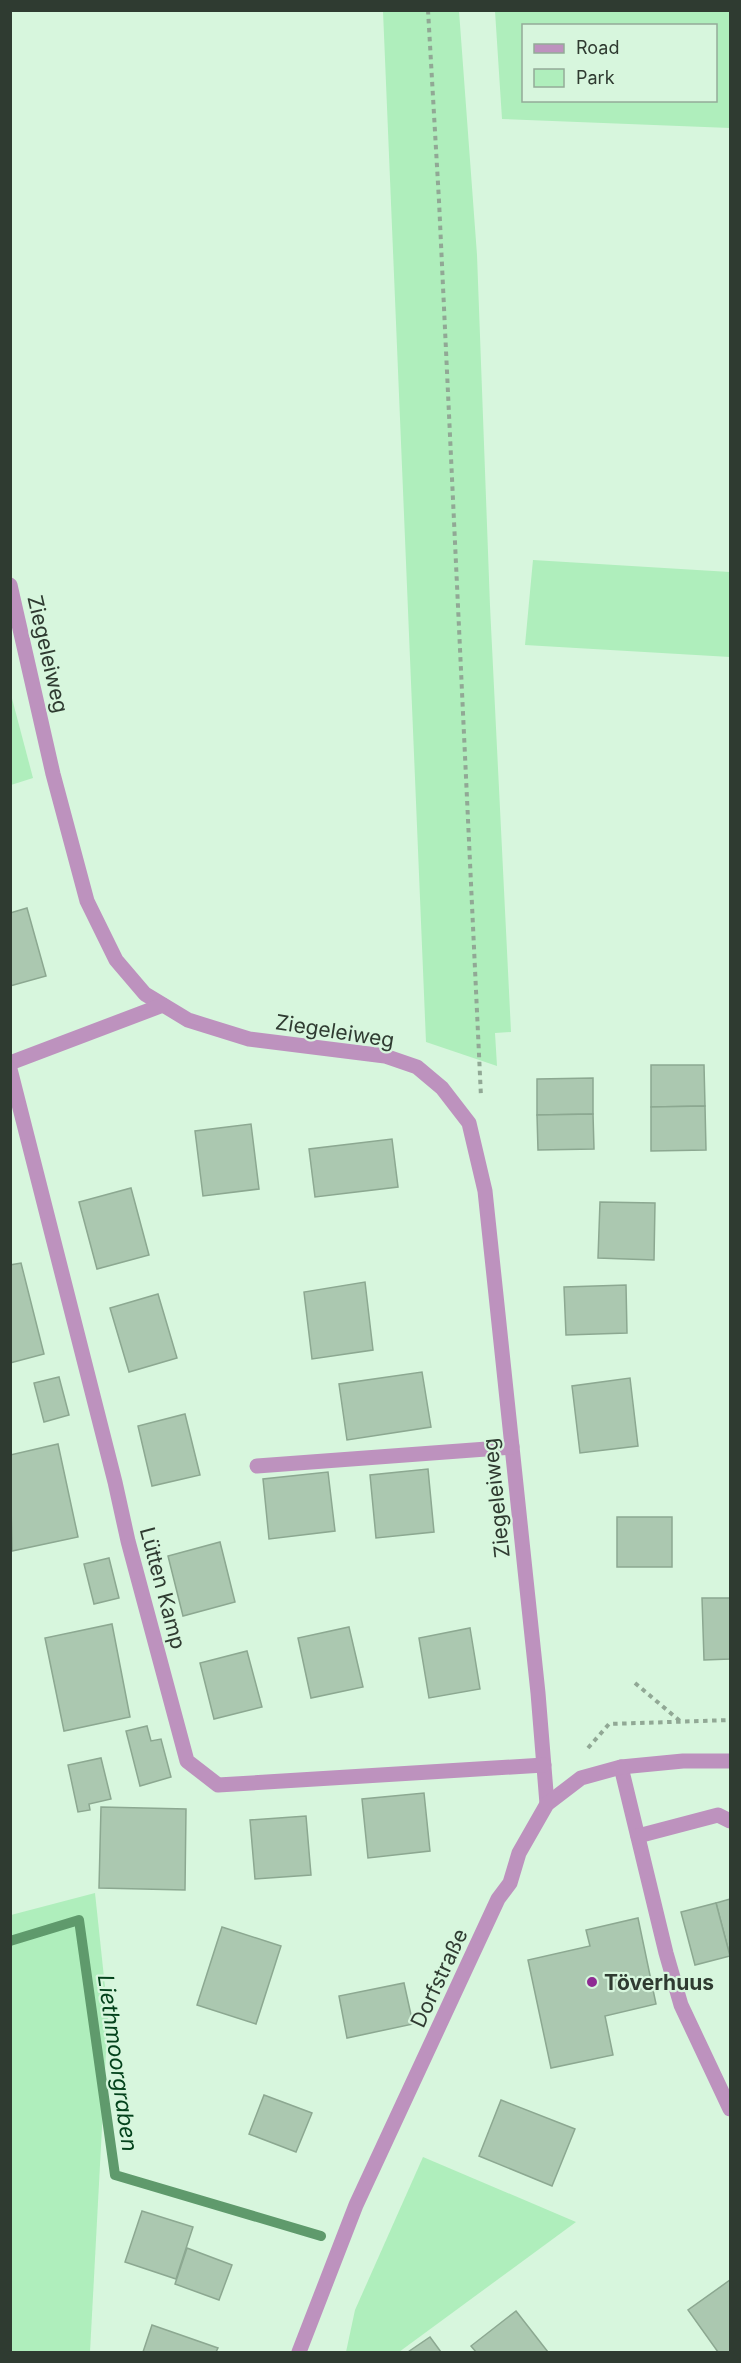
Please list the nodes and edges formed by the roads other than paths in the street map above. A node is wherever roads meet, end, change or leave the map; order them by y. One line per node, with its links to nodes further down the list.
1 (10, 585): 2 (street, Ziegeleiweg)
2 (163, 1005): 3 (street); 5 (street, Ziegeleiweg)
3 (10, 1063)
4 (10, 1069): 8 (street, Lütten Kamp)
5 (512, 1447): 6 (street); 8 (street, Ziegeleiweg)
6 (257, 1466)
7 (730, 1761): 9 (street, Dorfstraße)
8 (544, 1765): 10 (street, Ziegeleiweg)
9 (621, 1767): 10 (street, Dorfstraße); 12 (street)
10 (547, 1804): 14 (street, Dorfstraße)
11 (730, 1821): 12 (street)
12 (638, 1836): 13 (street)
13 (730, 2109)
14 (299, 2352)

